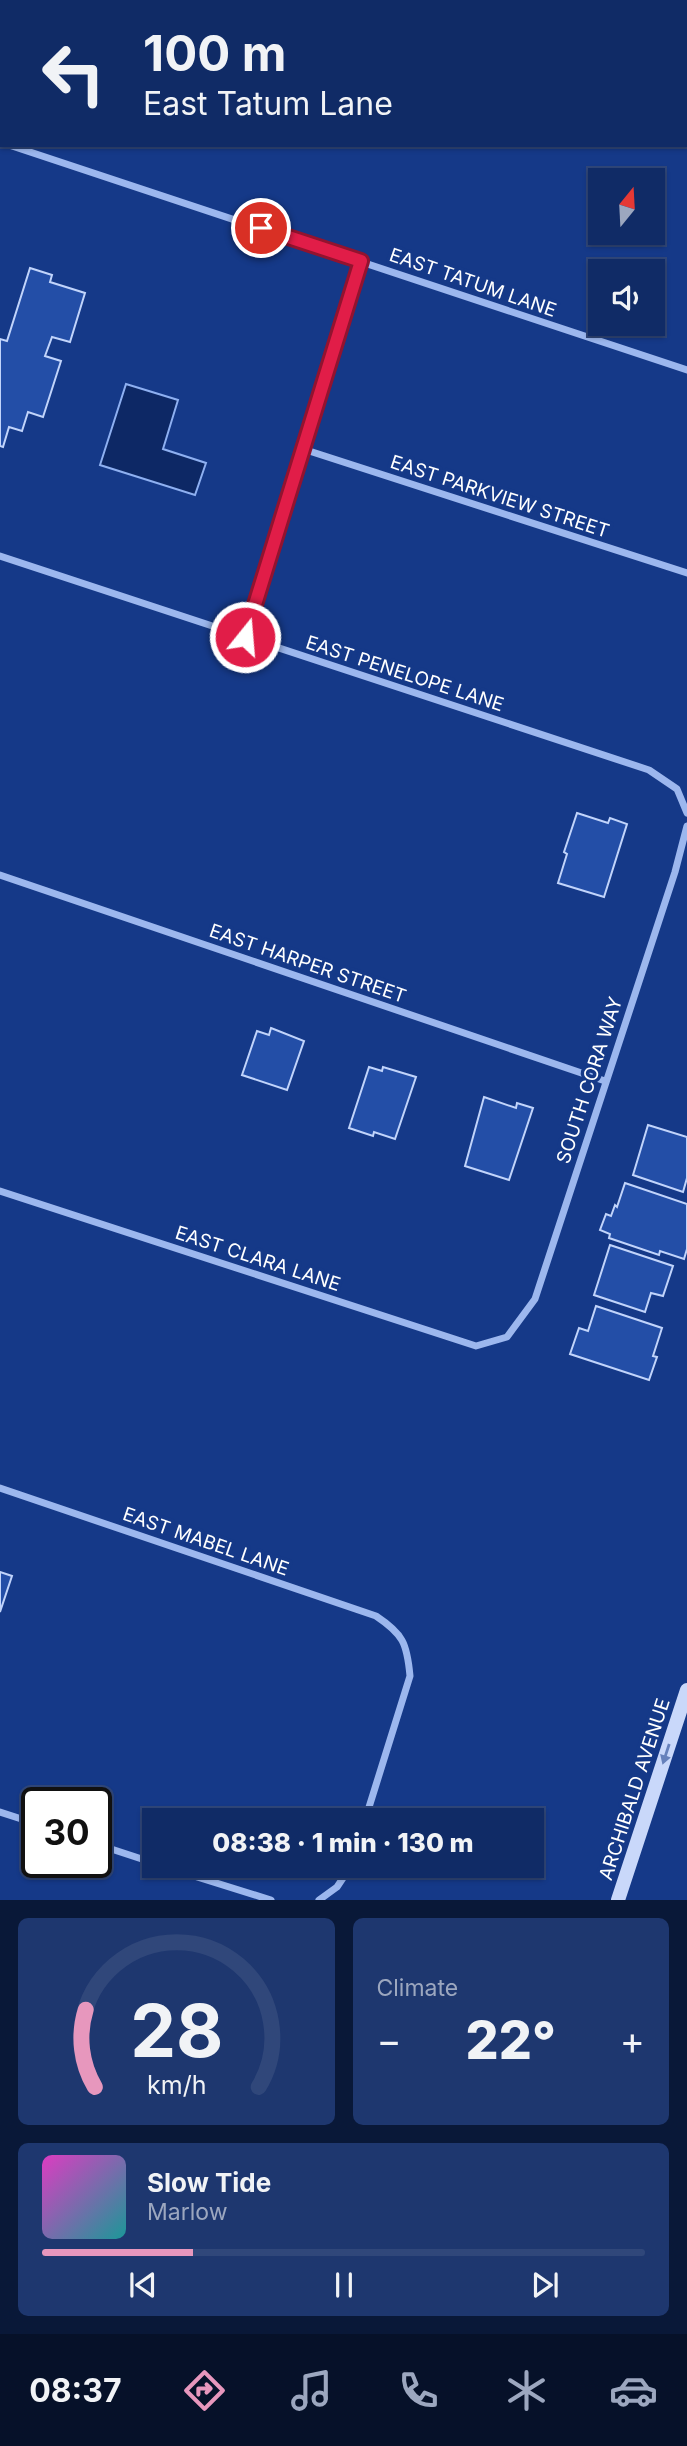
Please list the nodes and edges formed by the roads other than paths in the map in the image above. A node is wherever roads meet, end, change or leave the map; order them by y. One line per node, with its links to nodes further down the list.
1 (15, 147): 2 (street, EAST TATUM LANE)
2 (361, 261): 3 (street, EAST TATUM LANE); 4 (street)
3 (687, 370)
4 (303, 449): 6 (street, EAST PARKVIEW STREET); 7 (street)
5 (0, 556): 7 (street, EAST PENELOPE LANE)
6 (687, 573)
7 (245, 637): 8 (street, EAST PENELOPE LANE)
8 (687, 813)
9 (687, 826): 11 (street, SOUTH CORA WAY)
10 (0, 875): 11 (street, EAST HARPER STREET)
11 (605, 1081): 13 (street, SOUTH CORA WAY)
12 (0, 1191): 13 (street, EAST CLARA LANE)
13 (507, 1337)
14 (0, 1488): 16 (street, EAST MABEL LANE)
15 (687, 1690): 25 (main road, ARCHIBALD AVENUE, one-way to 25)
16 (369, 1808)
17 (0, 1812): 18 (street)
18 (21, 1819)
19 (112, 1849): 20 (street)
20 (142, 1859)
21 (200, 1878): 23 (street)
22 (343, 1878): 24 (street)
23 (271, 1900)
24 (319, 1900)
25 (618, 1900)

